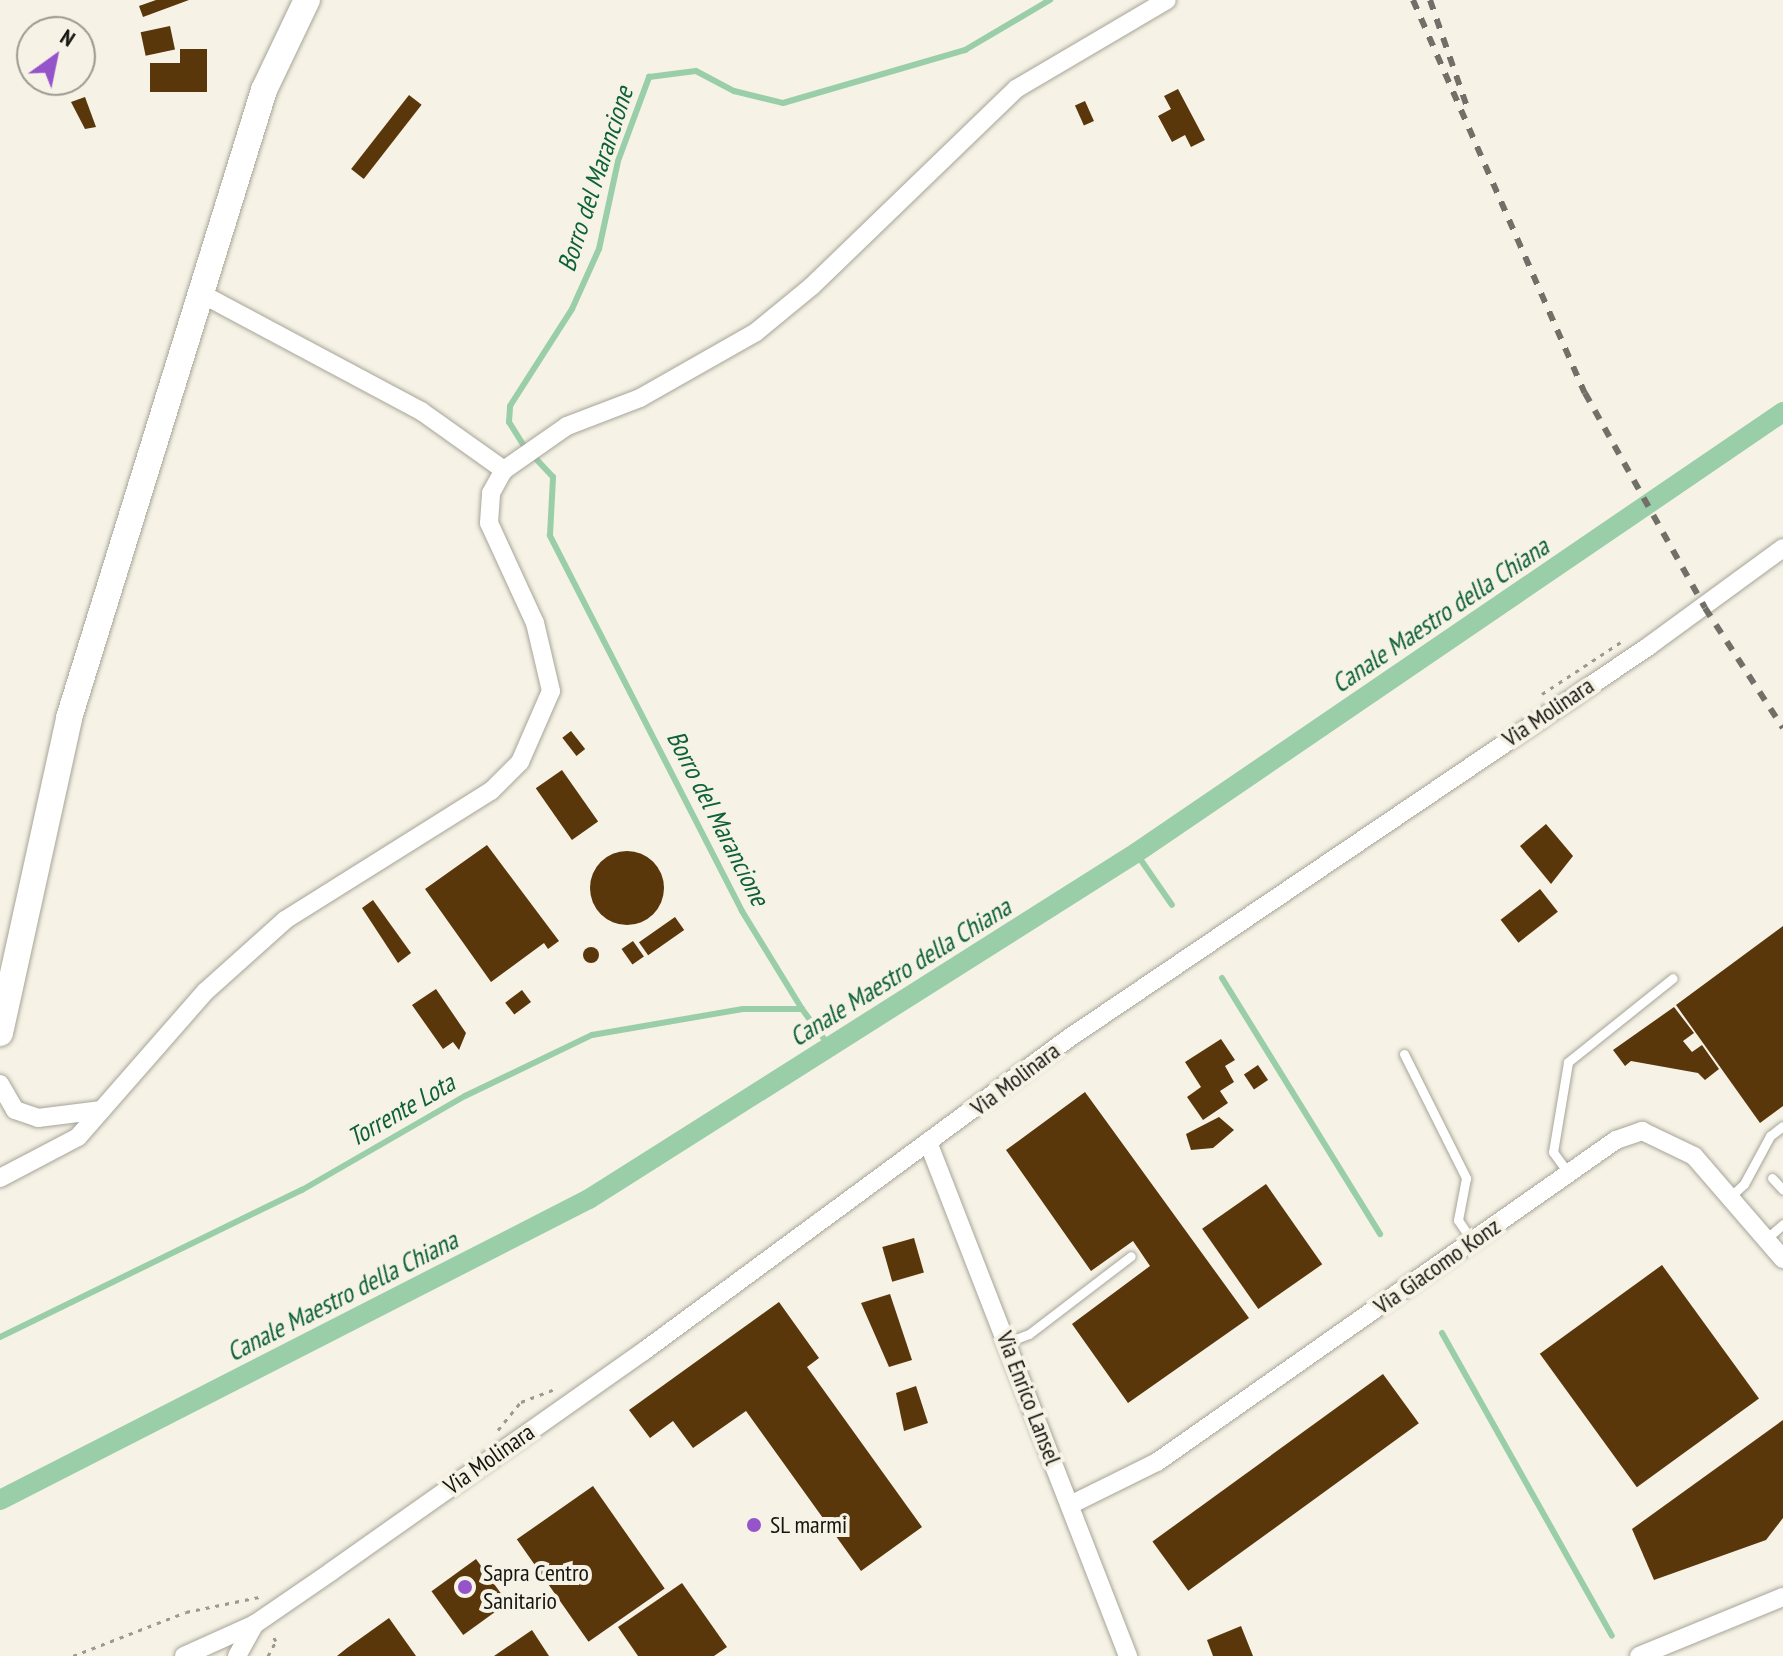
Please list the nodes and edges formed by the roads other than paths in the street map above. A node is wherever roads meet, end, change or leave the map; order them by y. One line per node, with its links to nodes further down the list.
1 (307, 0): 3 (main road)
2 (1167, 0): 4 (street)
3 (200, 293): 4 (street); 7 (main road)
4 (504, 470): 10 (street)
5 (1783, 548): 14 (street, Via Molinara)
6 (1673, 978): 16 (lane)
7 (0, 1033)
8 (1404, 1054): 23 (lane)
9 (0, 1084): 11 (street)
10 (101, 1110): 12 (street); 15 (street)
11 (7, 1111): 12 (street)
12 (48, 1118): 15 (street)
13 (1783, 1126): 20 (lane)
14 (928, 1142): 26 (street, Via Enrico Lansel); 29 (street, Via Molinara)
15 (49, 1152): 17 (street)
16 (1569, 1174): 20 (street, Via Giacomo Konz); 23 (street, Via Giacomo Konz)
17 (0, 1178)
18 (1772, 1178): 19 (lane)
19 (1783, 1190)
20 (1730, 1197): 22 (street, Via Giacomo Konz)
21 (1783, 1224): 22 (lane)
22 (1766, 1239): 25 (street, Via Giacomo Konz)
23 (1472, 1241): 27 (street, Via Giacomo Konz)
24 (1131, 1256): 26 (lane)
25 (1783, 1259)
26 (1008, 1342): 27 (street, Via Enrico Lansel)
27 (1070, 1505): 32 (street, Via Enrico Lansel)
28 (1783, 1597): 33 (street)
29 (255, 1624): 30 (street, Via Molinara); 31 (street, Via Molinara)
30 (184, 1656)
31 (237, 1656)
32 (1128, 1656)
33 (1639, 1656)

